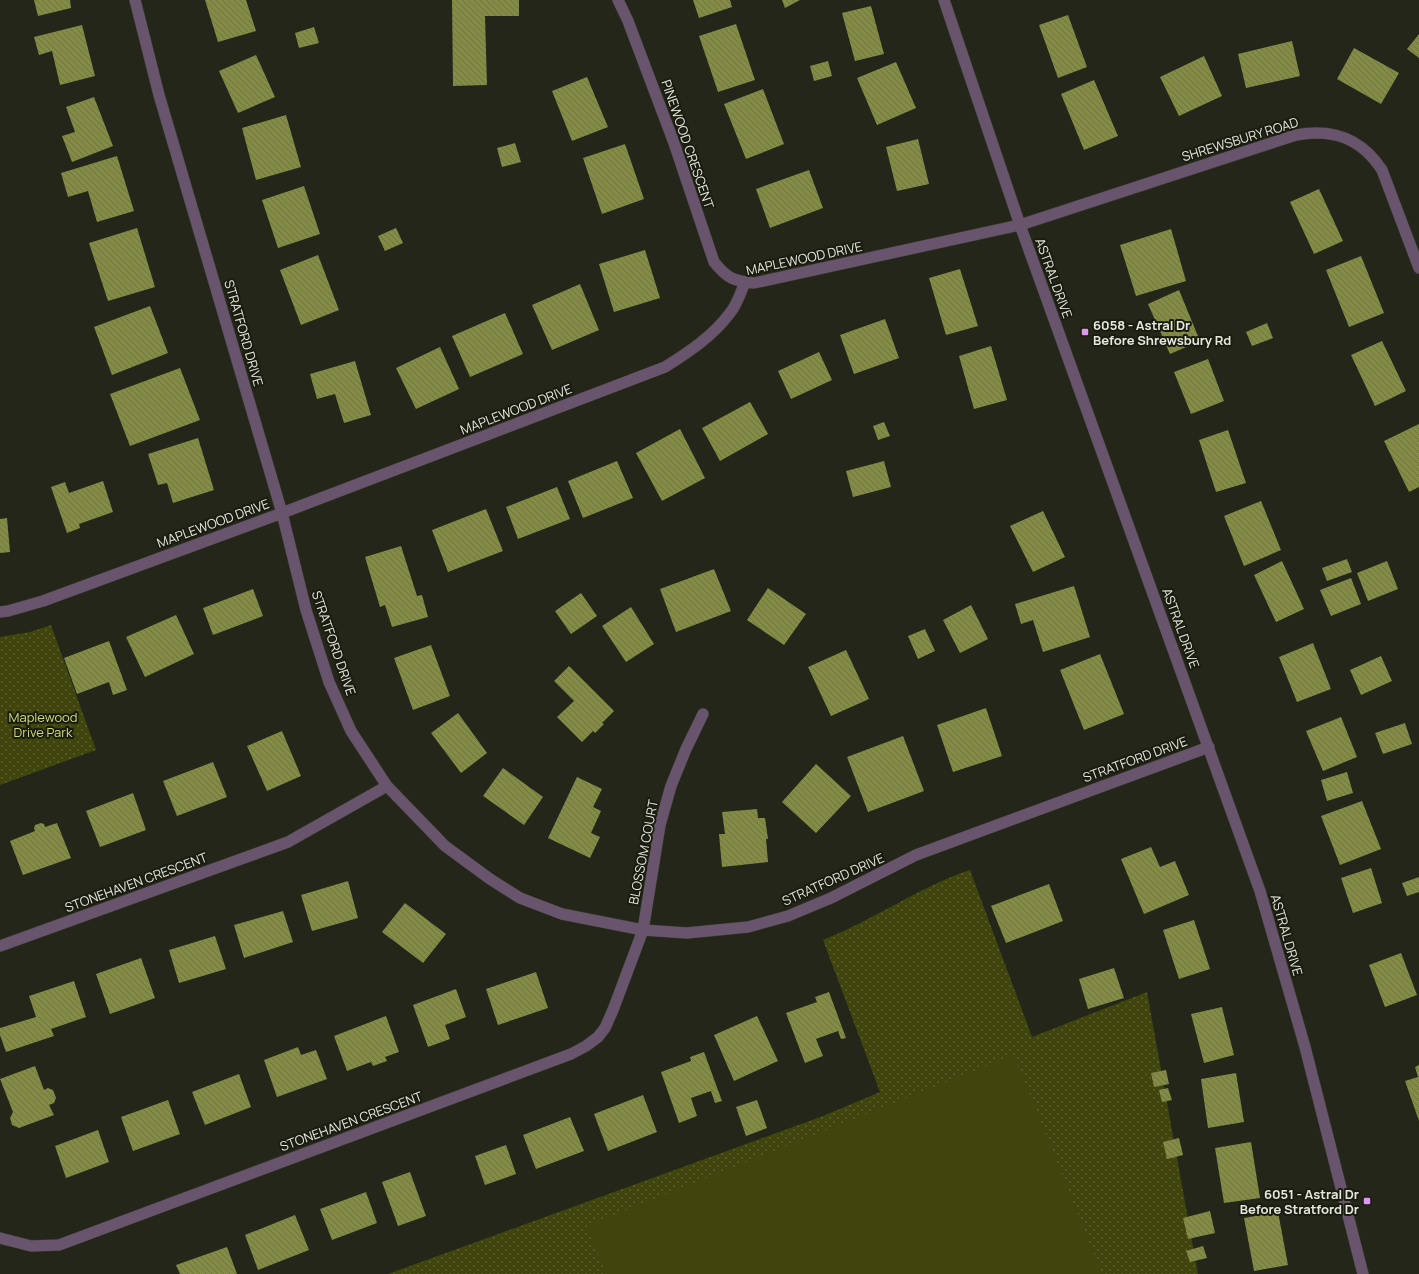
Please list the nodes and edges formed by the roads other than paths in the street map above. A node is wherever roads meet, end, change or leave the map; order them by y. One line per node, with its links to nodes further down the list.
1 (135, 0): 7 (street, STRATFORD DRIVE)
2 (618, 0): 6 (street, PINEWOOD CRESCENT)
3 (944, 0): 4 (street, ASTRAL DRIVE)
4 (1020, 225): 5 (street, SHREWSBURY ROAD); 6 (street, MAPLEWOOD DRIVE); 10 (street, ASTRAL DRIVE)
5 (1419, 268)
6 (745, 282): 7 (street, MAPLEWOOD DRIVE)
7 (282, 513): 8 (street, MAPLEWOOD DRIVE); 11 (street, STRATFORD DRIVE)
8 (0, 612)
9 (703, 714): 12 (street, BLOSSOM COURT)
10 (1209, 747): 12 (street, STRATFORD DRIVE); 15 (street, ASTRAL DRIVE)
11 (387, 786): 12 (street, STRATFORD DRIVE); 13 (street, STONEHAVEN CRESCENT)
12 (643, 930): 14 (street, STONEHAVEN CRESCENT)
13 (0, 946)
14 (0, 1238)
15 (1363, 1274)

